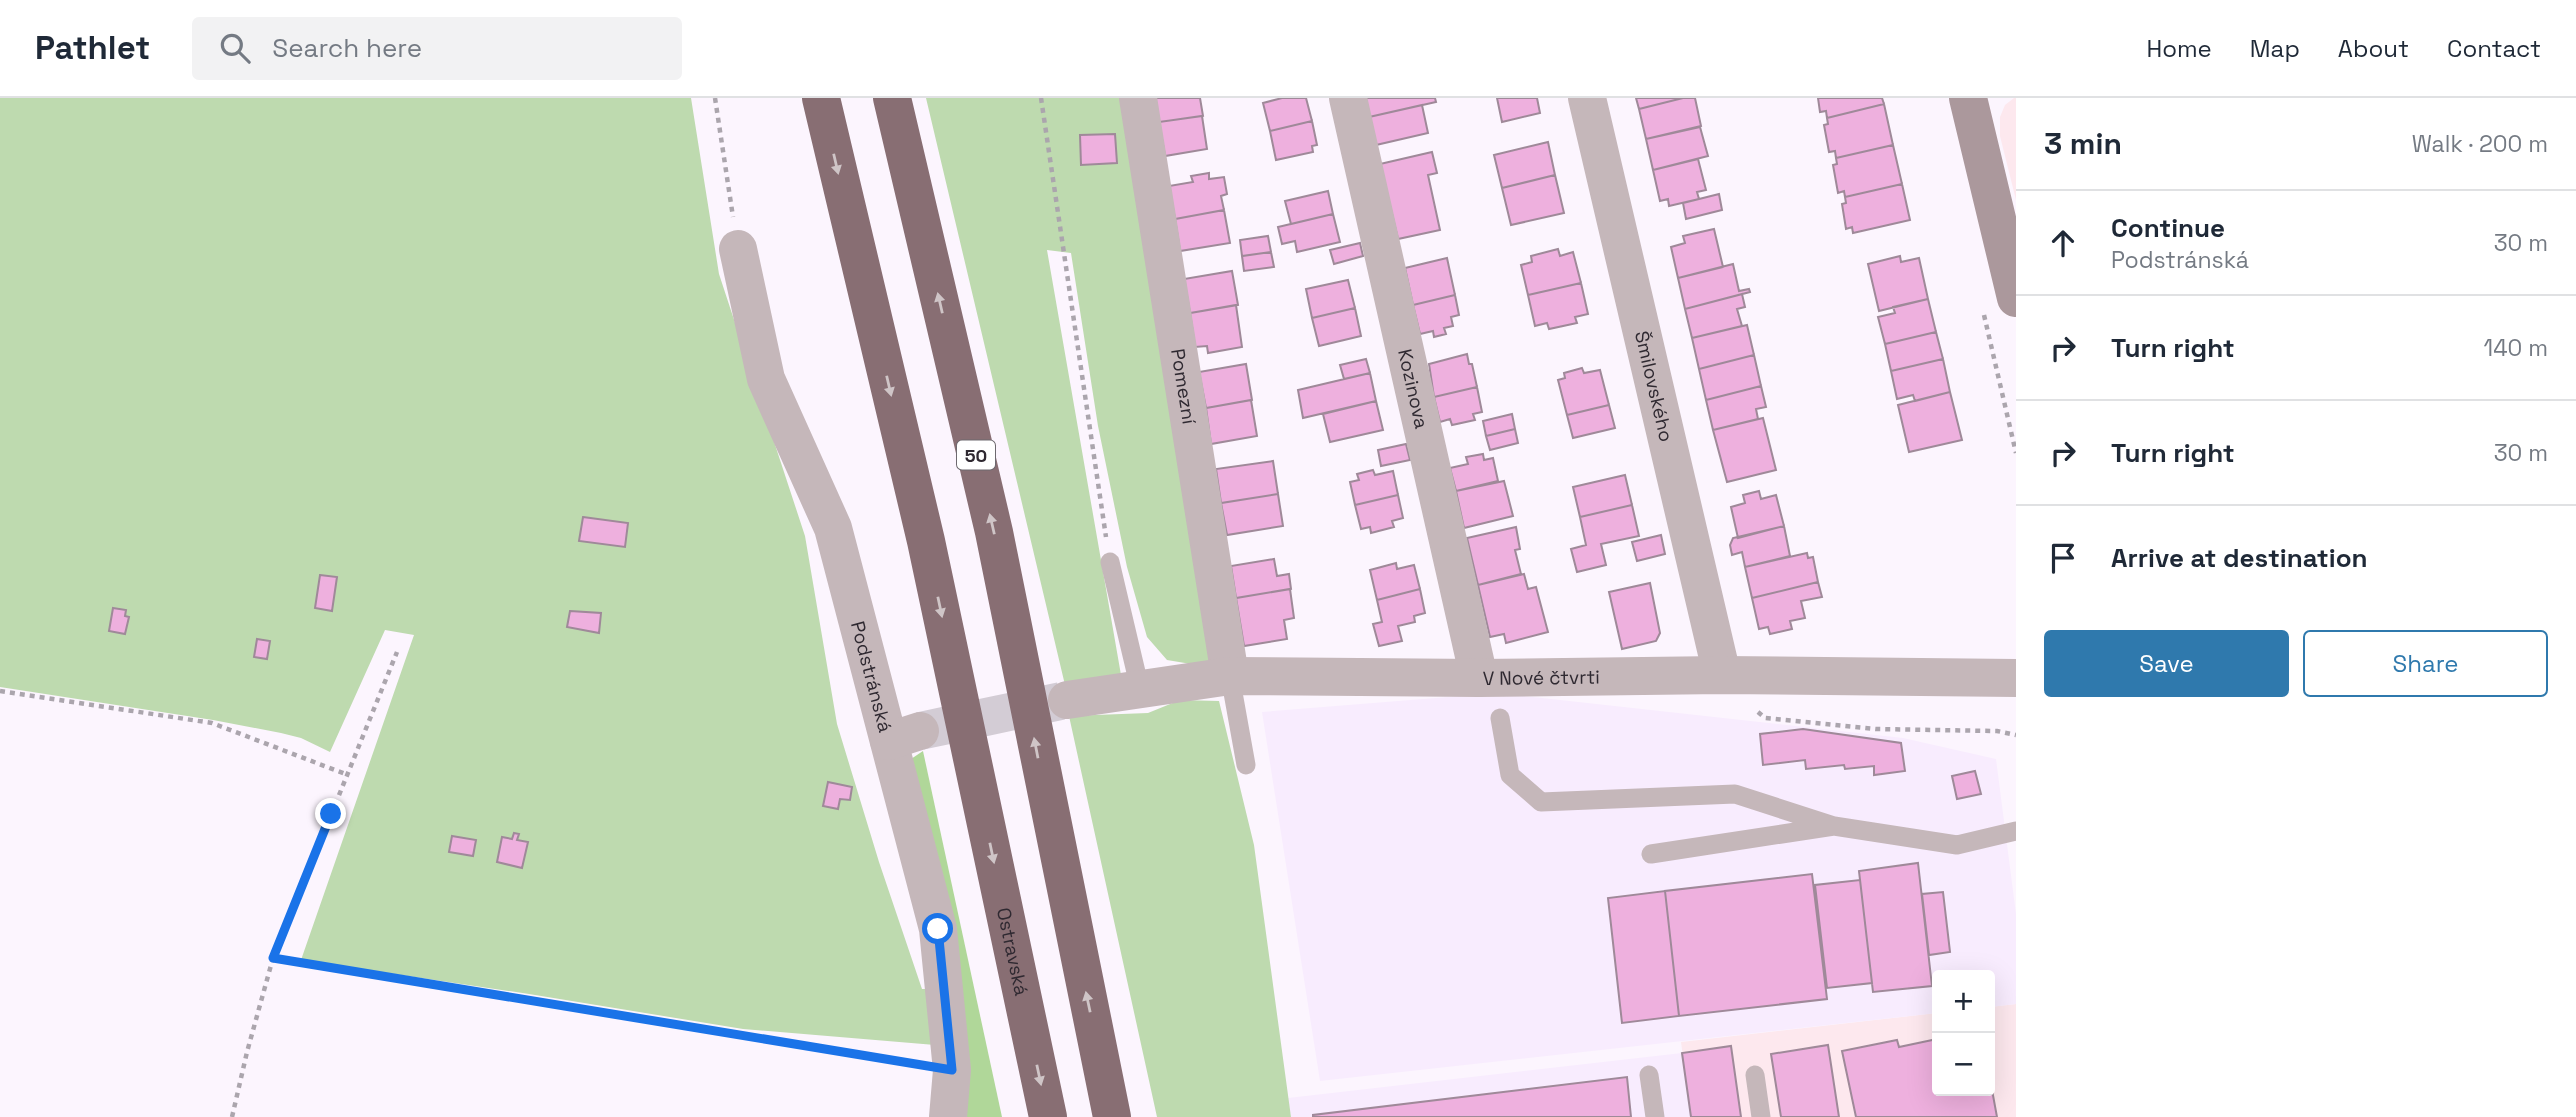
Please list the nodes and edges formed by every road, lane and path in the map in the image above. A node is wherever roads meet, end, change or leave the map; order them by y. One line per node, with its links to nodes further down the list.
1 (715, 98): 9 (path)
2 (821, 98): 33 (highway, Ostravská, one-way to 33)
3 (892, 98): 34 (highway, 50, one-way to 3)
4 (1041, 98): 11 (path)
5 (1138, 98): 14 (street, Pomezní)
6 (1348, 98): 15 (street, Kozinova)
7 (1587, 98): 13 (street, Šmilovského)
8 (1968, 98): 10 (main road)
9 (738, 249): 28 (street, Podstránská)
10 (2016, 298)
11 (1110, 562): 17 (lane)
12 (397, 652): 23 (path)
13 (1722, 675): 15 (street, V Nové čtvrti); 16 (street, V Nové čtvrti); 21 (path)
14 (1230, 677): 15 (street, V Nové čtvrti); 17 (street, V Nové čtvrti); 22 (lane)
15 (1479, 678)
16 (2016, 678)
17 (1140, 689): 19 (street, V Nové čtvrti)
18 (0, 691): 23 (path)
19 (1068, 700)
20 (1500, 718): 24 (lane)
21 (2016, 735)
22 (1246, 765)
23 (348, 775): 27 (path)
24 (1834, 826): 25 (lane); 26 (lane)
25 (2016, 831)
26 (1651, 854)
27 (273, 958): 28 (path); 31 (path)
28 (952, 1070): 32 (street, Podstránská)
29 (1649, 1075): 35 (lane)
30 (1755, 1075): 36 (lane)
31 (232, 1117)
32 (948, 1117)
33 (1048, 1117)
34 (1112, 1117)
35 (1655, 1117)
36 (1761, 1117)

